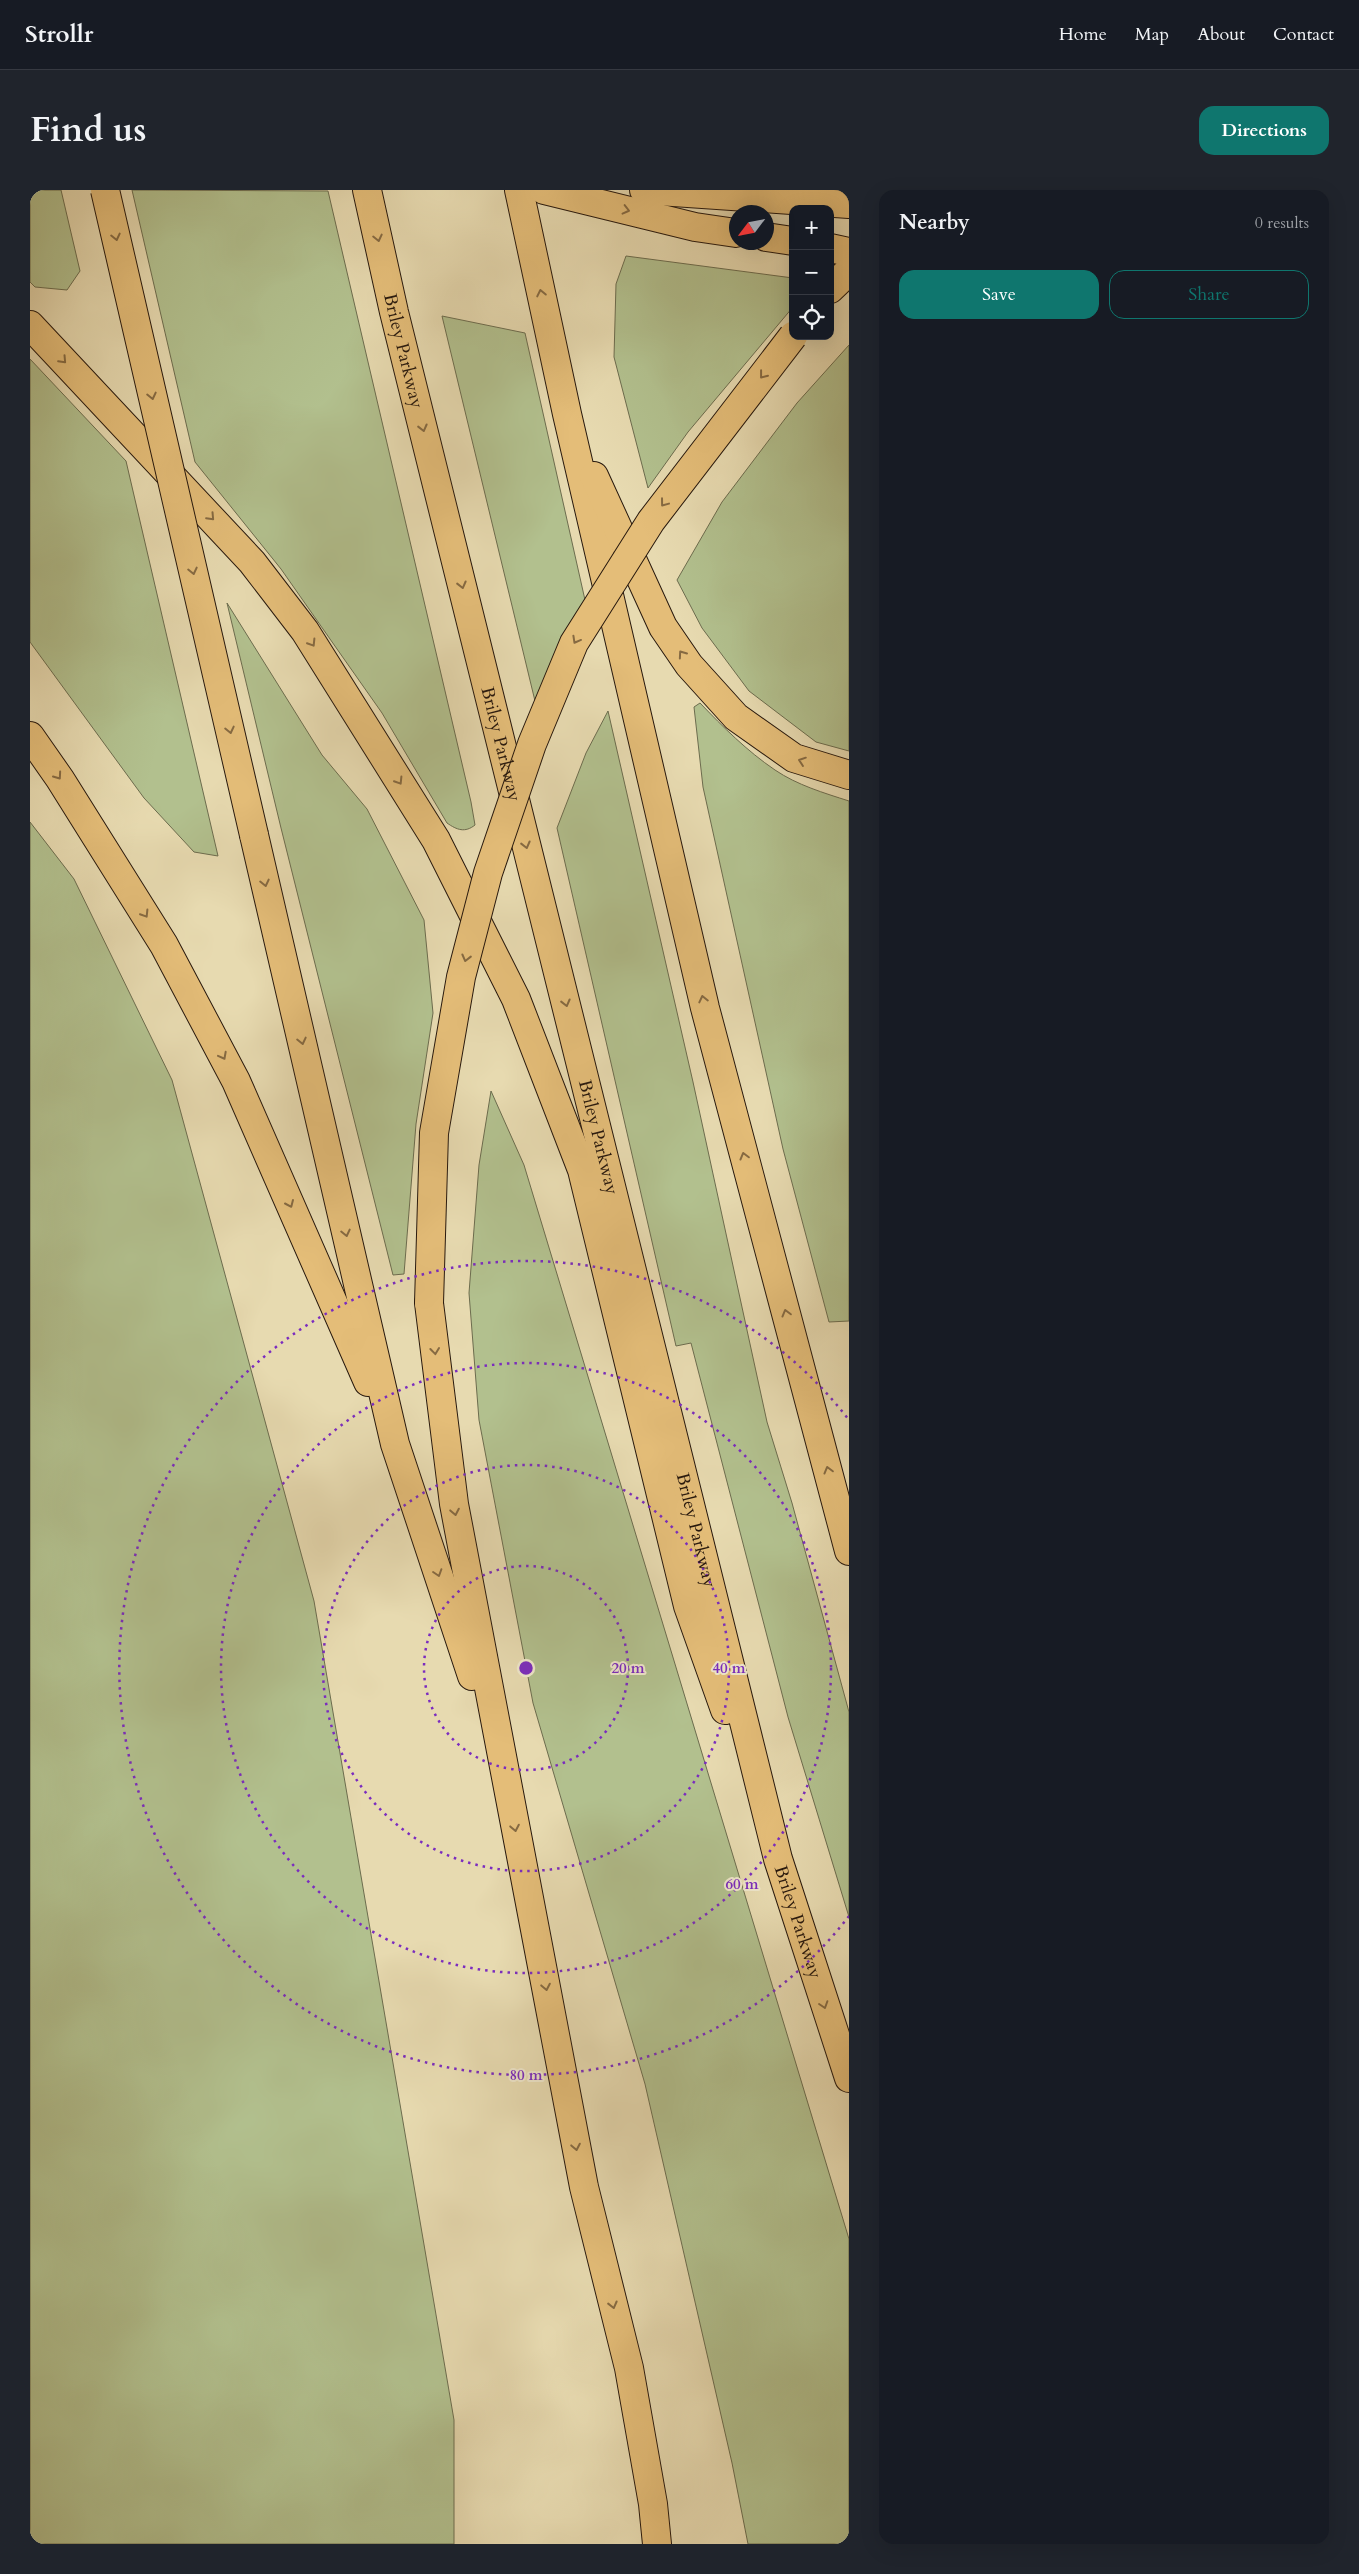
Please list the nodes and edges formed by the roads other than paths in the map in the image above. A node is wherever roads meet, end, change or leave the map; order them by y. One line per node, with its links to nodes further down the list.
1 (105, 190): 19 (highway, one-way to 19, bridge)
2 (367, 190): 22 (highway, Briley Parkway, one-way to 22)
3 (519, 190): 16 (highway, one-way to 3)
4 (544, 190): 7 (highway, one-way to 7)
5 (644, 190): 6 (highway)
6 (849, 204)
7 (729, 232)
8 (774, 238): 9 (highway)
9 (789, 240)
10 (834, 249): 11 (highway)
11 (849, 252)
12 (849, 271): 13 (highway)
13 (834, 286)
14 (30, 325): 22 (highway, one-way to 22)
15 (791, 340): 21 (highway, one-way to 21, bridge)
16 (568, 414): 18 (highway, one-way to 16); 20 (highway, one-way to 16)
17 (30, 736): 19 (highway, one-way to 19)
18 (849, 775)
19 (395, 1444): 21 (highway, one-way to 21)
20 (849, 1551)
21 (506, 1780): 24 (highway, one-way to 24)
22 (778, 1858): 23 (highway, Briley Parkway, one-way to 23)
23 (849, 2078)
24 (657, 2544)

